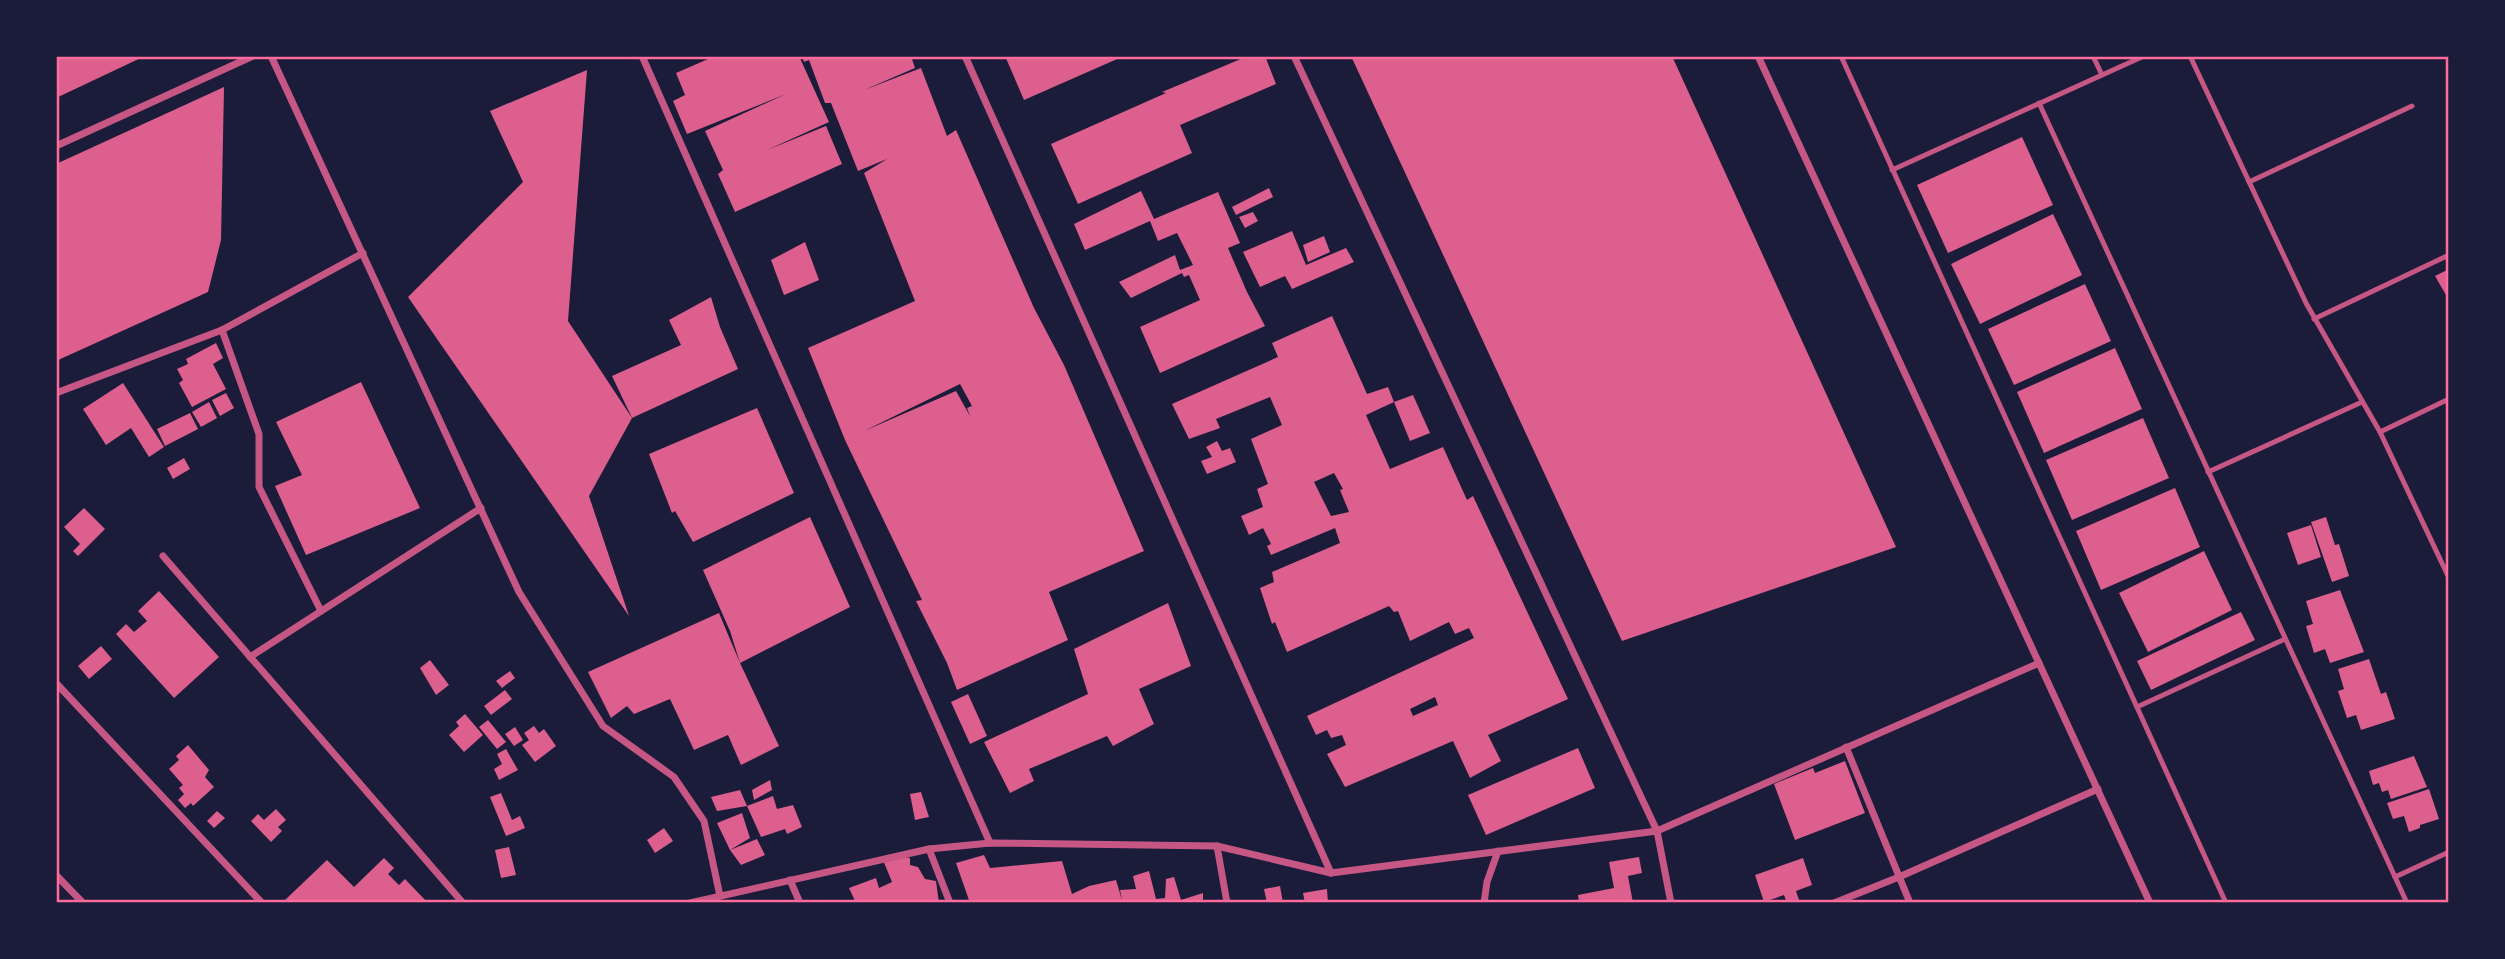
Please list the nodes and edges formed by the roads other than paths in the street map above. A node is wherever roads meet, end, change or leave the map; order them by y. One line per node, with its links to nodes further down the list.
1 (253, 56): 14 (street)
2 (271, 56): 17 (street)
3 (642, 56): 38 (street)
4 (965, 56): 43 (street)
5 (1294, 56): 37 (street)
6 (1758, 56): 32 (street)
7 (1841, 56): 15 (lane)
8 (2093, 56): 11 (lane)
9 (2144, 56): 11 (lane)
10 (2190, 56): 16 (lane)
11 (2102, 75): 12 (lane)
12 (2039, 103): 15 (lane); 25 (lane)
13 (2412, 106): 16 (lane)
14 (56, 146)
15 (1892, 170): 34 (lane)
16 (2249, 182): 19 (lane)
17 (363, 253): 20 (street); 26 (street)
18 (2449, 255): 19 (lane)
19 (2314, 320): 23 (lane)
20 (222, 330): 21 (street); 29 (street)
21 (56, 393)
22 (2449, 399): 24 (lane)
23 (2362, 402): 24 (lane); 25 (lane)
24 (2380, 432): 28 (lane)
25 (2208, 472): 30 (lane)
26 (481, 508): 29 (street); 48 (street)
27 (163, 556): 31 (street)
28 (2449, 578)
29 (321, 611): 31 (street)
30 (2285, 639): 34 (lane); 46 (lane)
31 (250, 657): 51 (street)
32 (2039, 663): 35 (street); 36 (street)
33 (56, 683): 50 (street)
34 (2137, 707): 61 (lane)
35 (1846, 747): 37 (street); 45 (street)
36 (2098, 789): 45 (street); 60 (street)
37 (1657, 831): 41 (street); 57 (street)
38 (990, 844): 39 (street); 40 (street)
39 (1217, 846): 43 (street); 55 (street)
40 (929, 849): 47 (street); 54 (street)
41 (1498, 851): 43 (street); 56 (street)
42 (2449, 852): 46 (lane)
43 (1331, 873)
44 (56, 875): 49 (street)
45 (1899, 877): 58 (street); 59 (street)
46 (2395, 877): 62 (lane)
47 (790, 880): 48 (street); 53 (street)
48 (720, 896): 52 (street)
49 (83, 903)
50 (261, 903)
51 (463, 903)
52 (690, 903)
53 (800, 903)
54 (950, 903)
55 (1227, 903)
56 (1484, 903)
57 (1671, 903)
58 (1834, 903)
59 (1910, 903)
60 (2150, 903)
61 (2226, 903)
62 (2407, 903)

